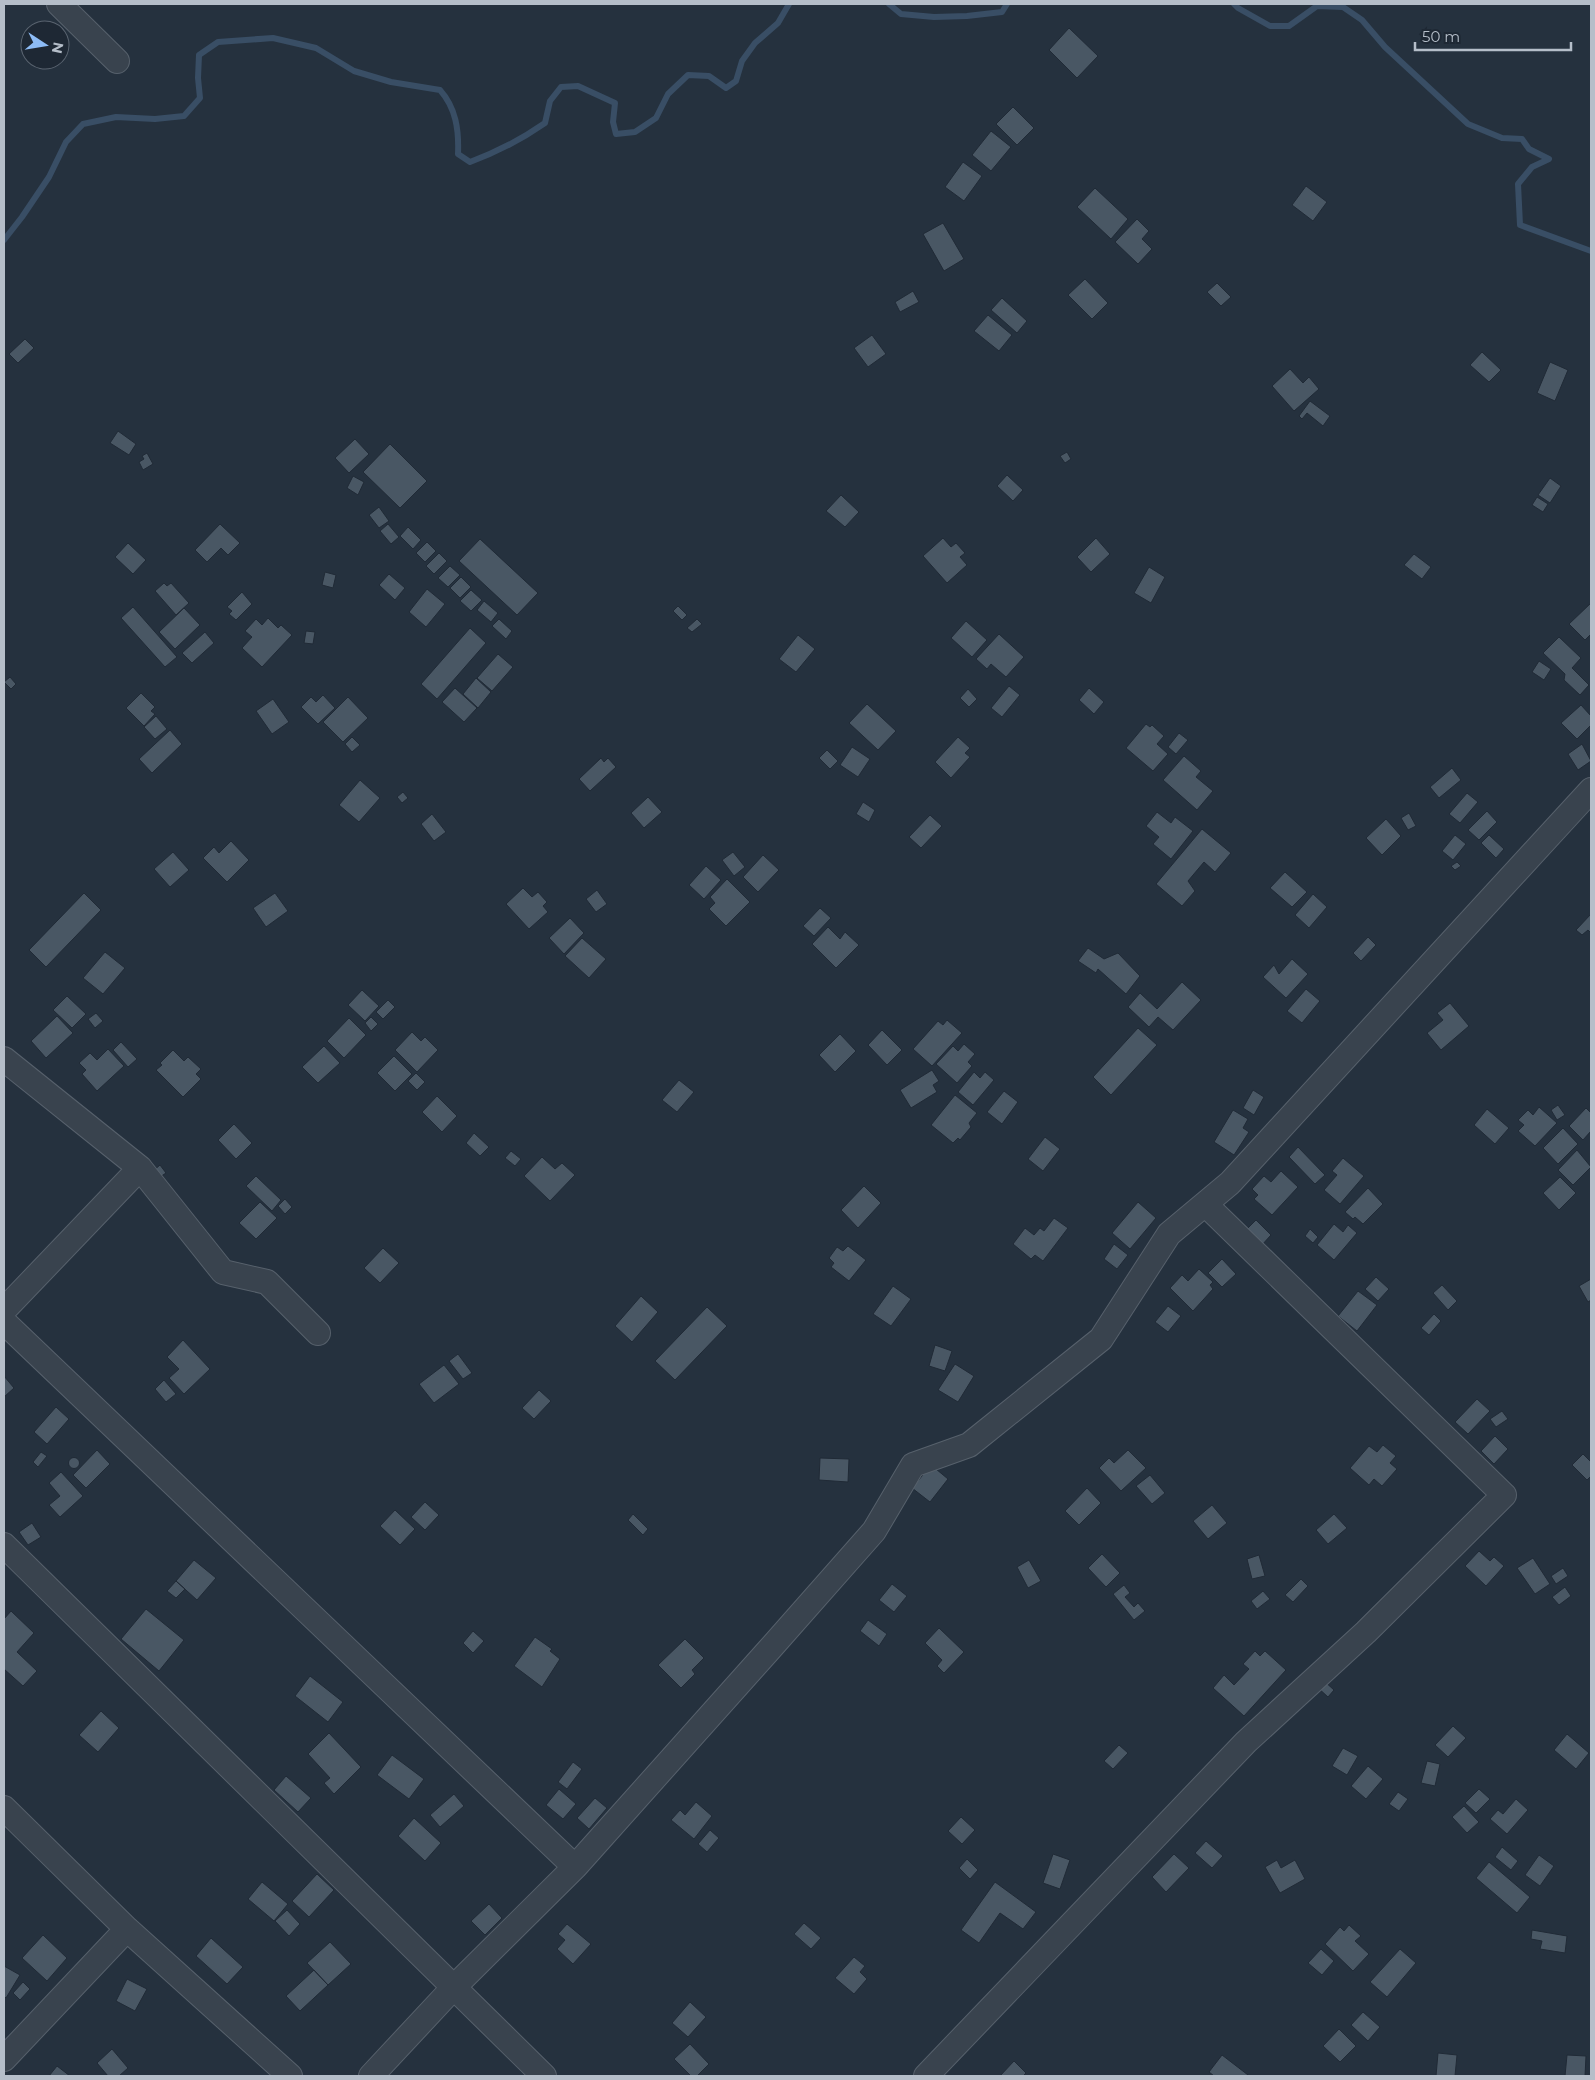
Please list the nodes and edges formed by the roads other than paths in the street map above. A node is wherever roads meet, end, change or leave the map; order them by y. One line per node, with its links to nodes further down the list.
1 (59, 4): 2 (street)
2 (116, 61)
3 (1591, 790): 6 (street)
4 (4, 1059): 5 (street)
5 (140, 1168): 7 (street); 9 (street)
6 (1205, 1204): 12 (street); 19 (street)
7 (4, 1310)
8 (4, 1322): 12 (street)
9 (318, 1333)
10 (4, 1545): 14 (street)
11 (4, 1808): 13 (street)
12 (575, 1866): 14 (street)
13 (127, 1928): 15 (street); 16 (street)
14 (454, 1987): 17 (street); 18 (street)
15 (4, 2059)
16 (290, 2076)
17 (371, 2076)
18 (544, 2076)
19 (926, 2076)

